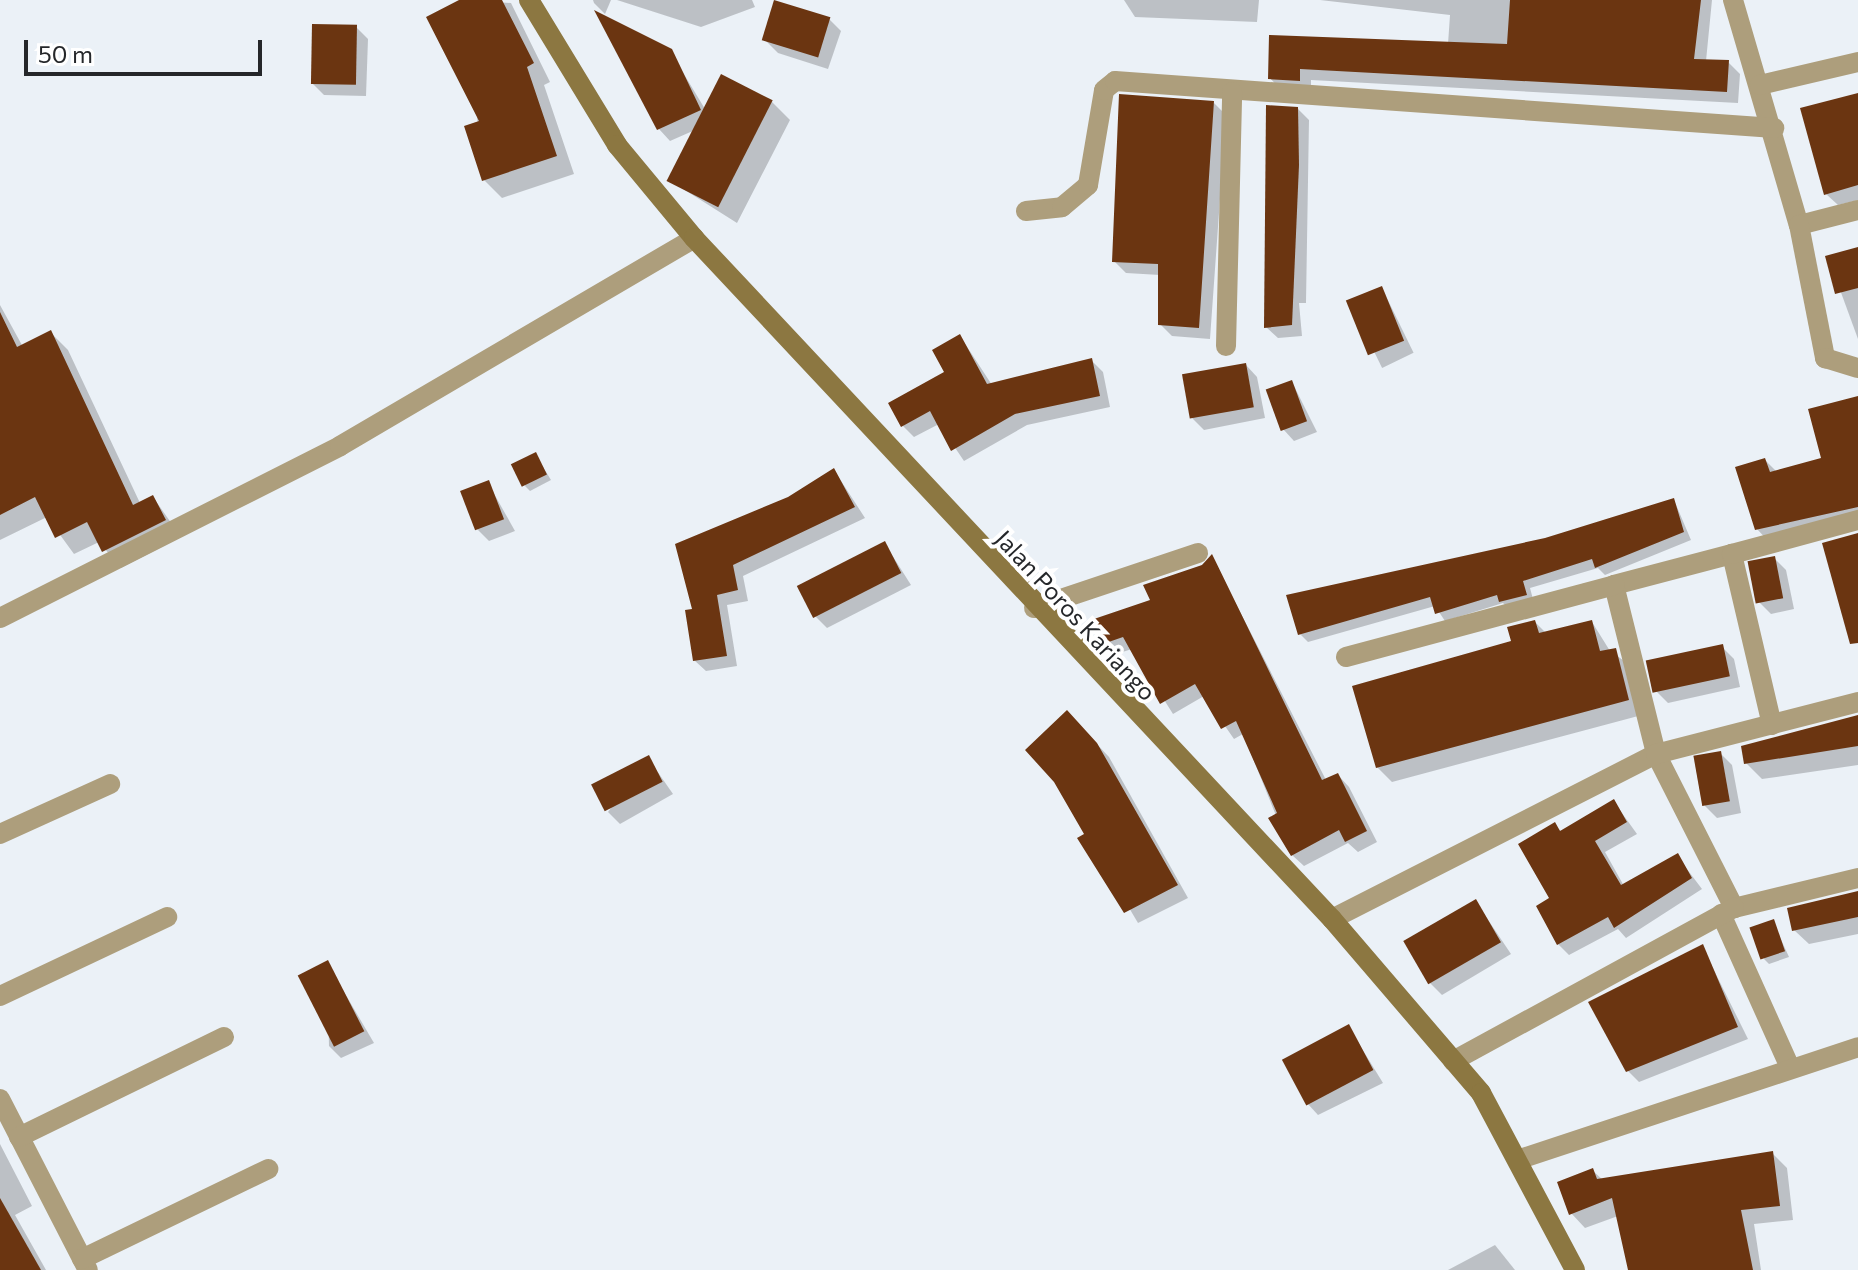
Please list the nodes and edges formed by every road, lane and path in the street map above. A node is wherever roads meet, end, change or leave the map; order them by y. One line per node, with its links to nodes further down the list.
1 (529, 0): 10 (main road, Jalan Poros Kariango)
2 (1733, 0): 4 (street)
3 (1858, 62): 4 (street)
4 (1760, 85): 6 (street)
5 (1232, 92): 6 (street); 8 (street); 11 (street)
6 (1774, 128): 9 (street)
7 (1858, 210): 9 (street)
8 (1026, 211)
9 (1799, 225): 12 (street)
10 (694, 238): 17 (main road, Jalan Poros Kariango); 18 (street)
11 (1226, 346)
12 (1858, 368)
13 (1858, 520): 15 (street)
14 (1198, 553): 17 (street)
15 (1732, 554): 16 (street); 21 (street)
16 (1614, 585): 19 (street); 22 (street)
17 (1034, 608): 28 (main road, Jalan Poros Kariango)
18 (0, 618)
19 (1346, 657)
20 (1858, 702): 21 (street)
21 (1772, 725): 22 (street)
22 (1656, 754): 26 (street); 28 (street)
23 (110, 784): 24 (street)
24 (0, 834)
25 (1858, 878): 26 (street)
26 (1728, 911): 32 (street); 33 (street)
27 (167, 917): 29 (street)
28 (1332, 919): 32 (main road, Jalan Poros Kariango)
29 (0, 996)
30 (224, 1037): 35 (street)
31 (1858, 1047): 33 (street)
32 (1453, 1061): 36 (main road, Jalan Poros Kariango)
33 (1789, 1065): 36 (street)
34 (0, 1099): 35 (street)
35 (19, 1137): 38 (street)
36 (1520, 1159): 39 (main road, Jalan Poros Kariango)
37 (268, 1169): 38 (street)
38 (85, 1264)
39 (1575, 1270)

